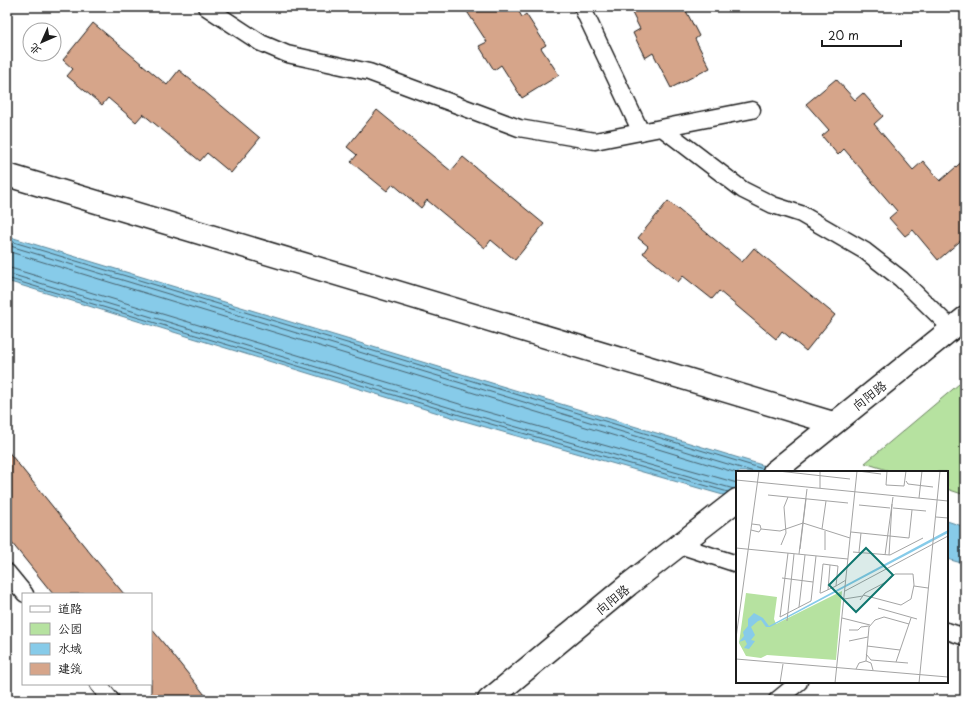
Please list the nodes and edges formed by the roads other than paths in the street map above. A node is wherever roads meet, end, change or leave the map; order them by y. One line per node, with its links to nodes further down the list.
1 (206, 7): 5 (lane)
2 (582, 7): 5 (lane)
3 (752, 110): 4 (lane)
4 (662, 128): 5 (lane); 7 (lane)
5 (641, 132)
6 (7, 175): 8 (street)
7 (958, 324): 8 (street, 向阳路)
8 (833, 423): 9 (street, 向阳路)
9 (779, 468)
10 (734, 503): 11 (street, 向阳路)
11 (679, 545): 12 (lane); 20 (street, 向阳路)
12 (736, 564)
13 (7, 572): 14 (lane)
14 (24, 593)
15 (948, 631): 16 (lane)
16 (965, 637)
17 (798, 683): 21 (lane)
18 (99, 685): 19 (lane)
19 (111, 700)
20 (489, 700)
21 (777, 700)

